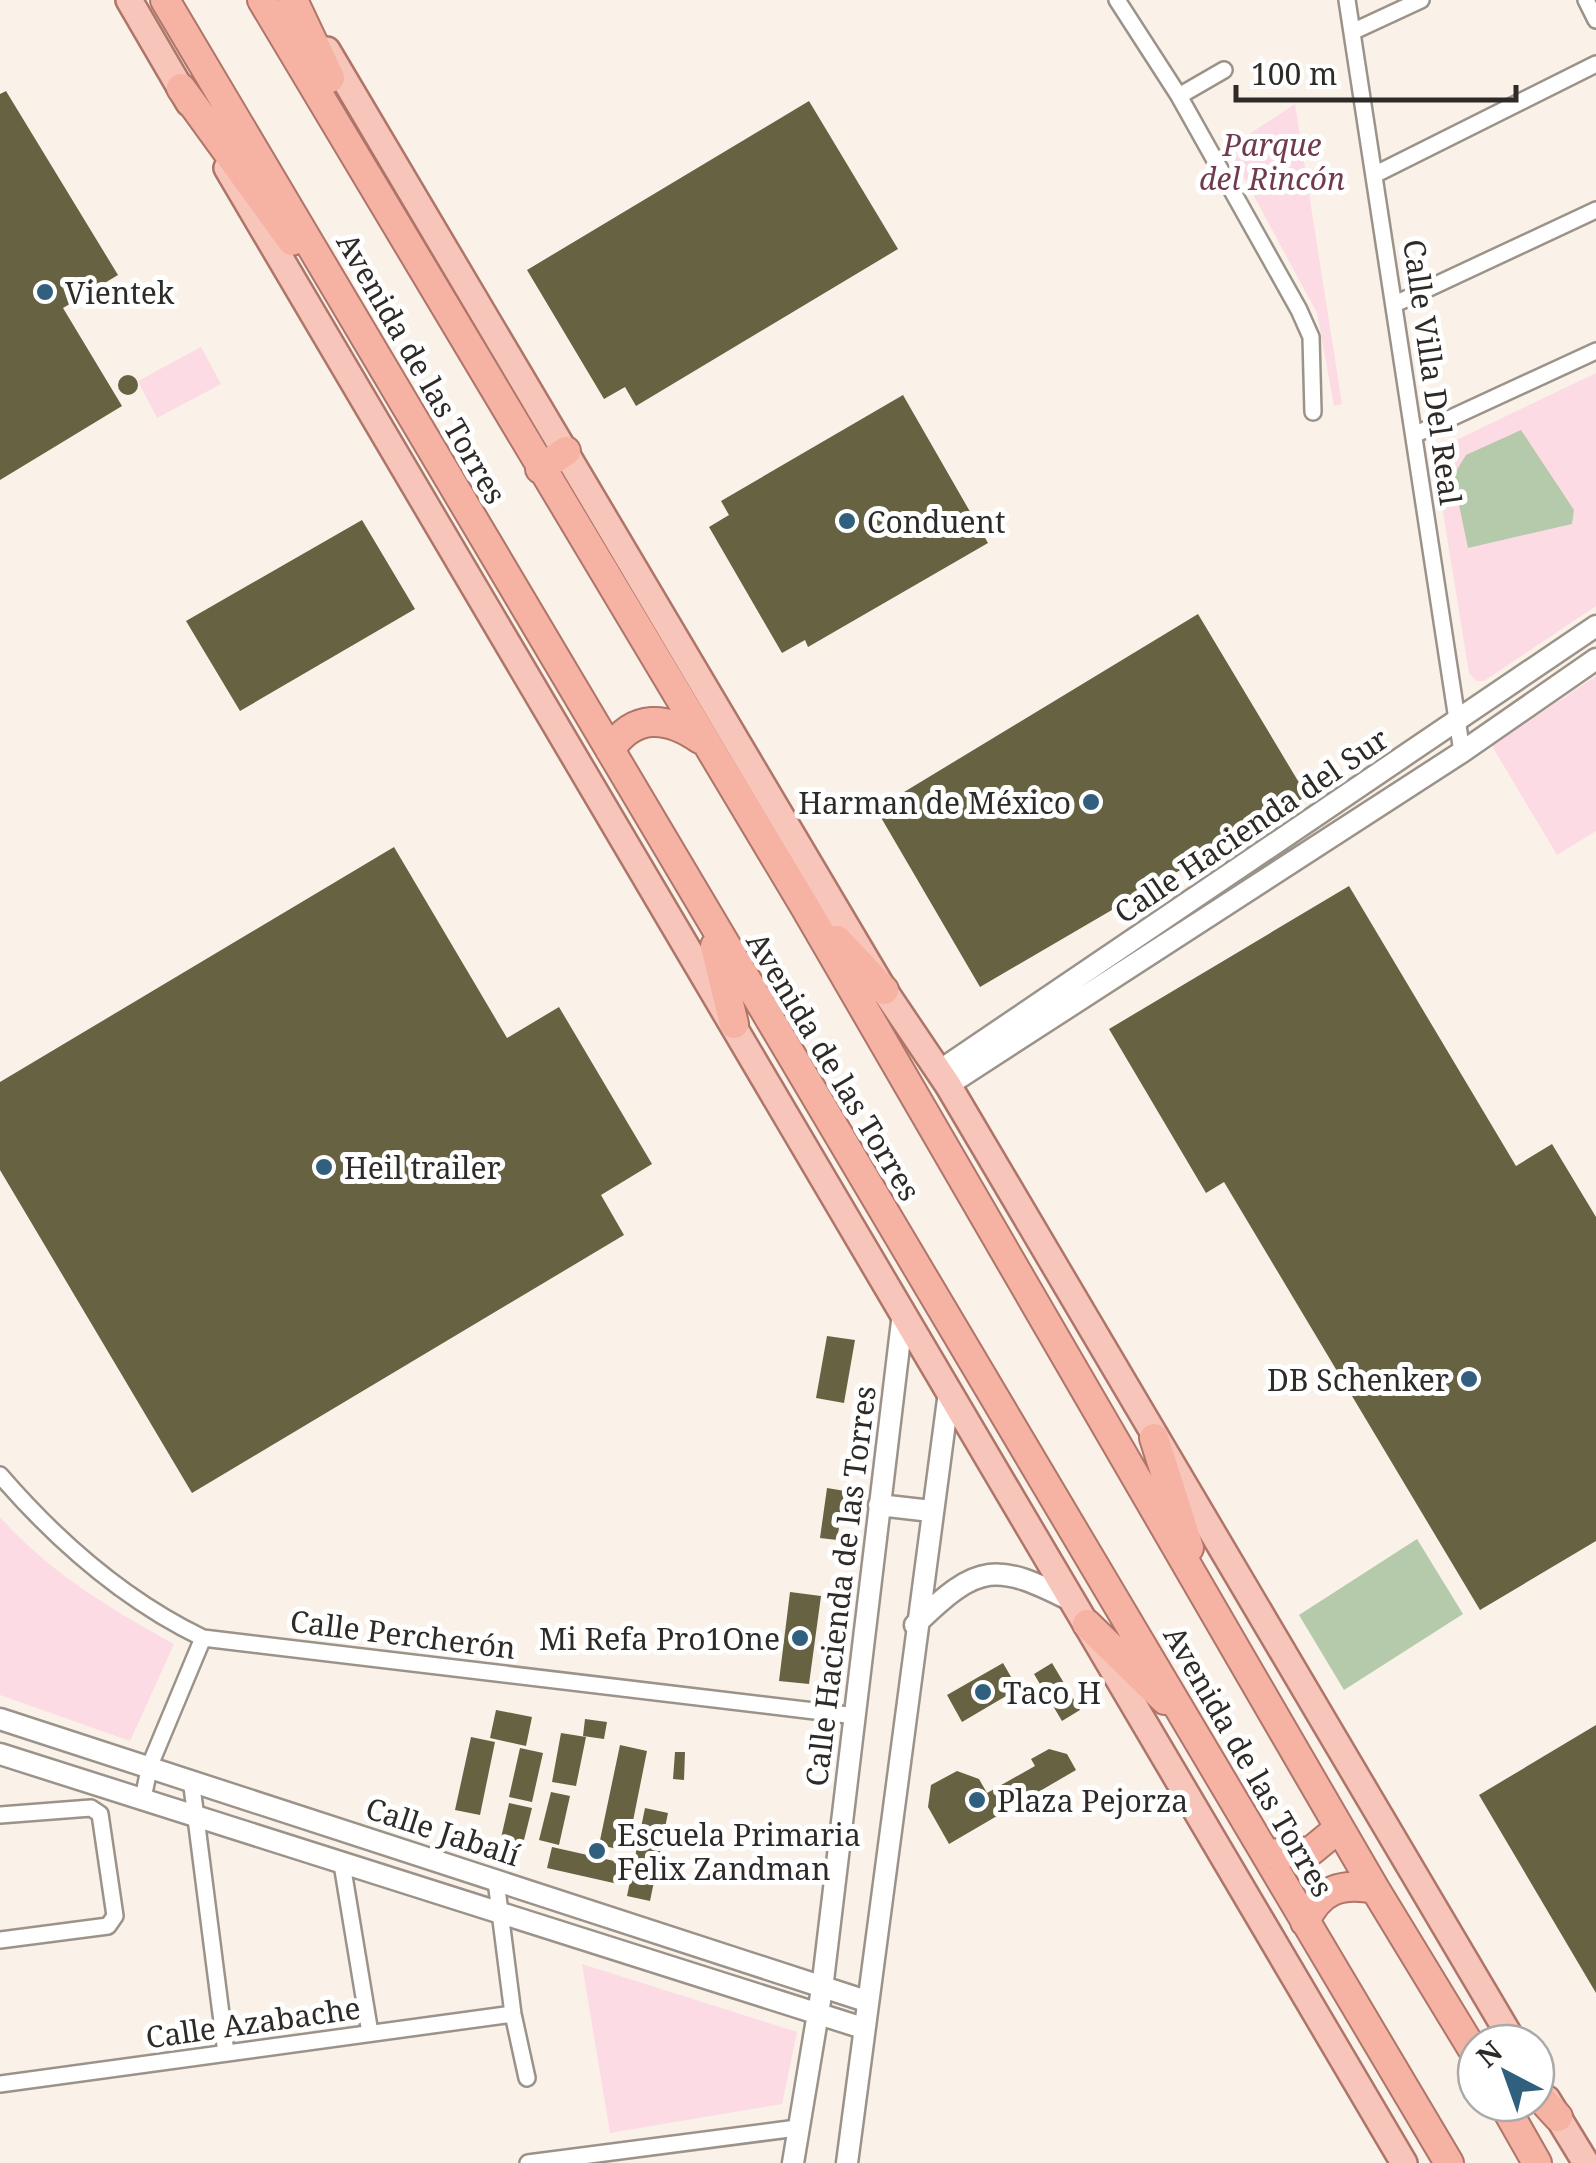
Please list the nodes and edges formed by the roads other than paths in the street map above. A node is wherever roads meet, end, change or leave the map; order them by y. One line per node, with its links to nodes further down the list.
1 (128, 0): 13 (main road)
2 (165, 0): 20 (highway, Avenida de las Torres)
3 (262, 0): 17 (highway, Avenida de las Torres)
4 (295, 0): 17 (highway); 23 (main road)
5 (1117, 0): 14 (street)
6 (1347, 0): 10 (street, Calle Villa Del Real)
7 (1421, 0): 10 (street)
8 (1586, 0): 9 (street)
9 (1596, 20)
10 (1352, 32): 15 (street, Calle Villa Del Real)
11 (1596, 64): 15 (street)
12 (1224, 70): 14 (street)
13 (181, 88): 20 (highway); 34 (main road)
14 (1179, 96): 21 (street)
15 (1376, 174): 18 (street, Calle Villa Del Real)
16 (1596, 210): 18 (street)
17 (420, 264): 24 (highway, Avenida de las Torres)
18 (1395, 304): 22 (street, Calle Villa Del Real)
19 (1596, 351): 22 (street)
20 (374, 354): 29 (highway, Avenida de las Torres)
21 (1313, 412)
22 (1414, 435): 27 (street, Calle Villa Del Real)
23 (566, 451): 24 (highway); 33 (main road)
24 (540, 468): 28 (highway, Avenida de las Torres)
25 (1596, 626): 27 (street, Calle Hacienda del Sur)
26 (1596, 659): 30 (street, Calle Hacienda del Sur)
27 (1457, 724): 30 (street, Calle Villa Del Real); 35 (street, Calle Hacienda del Sur)
28 (706, 743): 29 (highway); 31 (highway, Avenida de las Torres)
29 (610, 750): 32 (highway, Avenida de las Torres)
30 (1462, 752): 35 (street, Calle Hacienda del Sur)
31 (805, 907): 33 (highway); 42 (highway, Avenida de las Torres)
32 (708, 920): 34 (highway); 48 (highway, Avenida de las Torres)
33 (884, 990): 35 (main road)
34 (734, 1024): 36 (main road)
35 (943, 1078): 38 (main road)
36 (903, 1313): 37 (main road); 40 (street, Calle Hacienda de las Torres)
37 (949, 1392): 41 (street); 43 (main road)
38 (1154, 1438): 42 (highway); 70 (main road)
39 (0, 1475): 45 (street, Calle Percherón)
40 (879, 1506): 41 (street); 46 (street, Calle Hacienda de las Torres)
41 (932, 1511): 44 (street)
42 (1204, 1598): 55 (highway, Avenida de las Torres)
43 (1081, 1613): 44 (street); 48 (highway); 85 (main road)
44 (915, 1624): 65 (street)
45 (203, 1638): 46 (street, Calle Percherón); 50 (street)
46 (856, 1716): 64 (street, Calle Hacienda de las Torres)
47 (0, 1719): 50 (street, Calle Jabalí)
48 (1192, 1728): 56 (highway, Avenida de las Torres)
49 (0, 1754): 52 (street, Calle Jabalí)
50 (150, 1765): 51 (street, Calle Jabalí); 52 (street)
51 (191, 1778): 53 (street); 58 (street, Calle Jabalí)
52 (144, 1798): 53 (street, Calle Jabalí)
53 (193, 1813): 57 (street, Calle Jabalí); 73 (street)
54 (0, 1815): 62 (street)
55 (1339, 1828): 56 (highway); 59 (highway, Avenida de las Torres)
56 (1266, 1854): 61 (highway, Avenida de las Torres)
57 (342, 1864): 60 (street, Calle Jabalí); 72 (street)
58 (496, 1881): 60 (street); 64 (street, Calle Jabalí)
59 (1375, 1889): 61 (highway); 63 (highway, Avenida de las Torres)
60 (499, 1915): 66 (street); 67 (street, Calle Jabalí)
61 (1305, 1922): 80 (highway, Avenida de las Torres)
62 (0, 1940)
63 (1436, 1985): 68 (highway, Avenida de las Torres); 69 (highway)
64 (822, 1989): 65 (street, Calle Jabalí); 67 (street, Calle Hacienda de las Torres)
65 (866, 2001): 71 (street)
66 (513, 2014): 72 (street, Calle Azabache); 74 (street)
67 (817, 2016): 71 (street, Calle Jabalí); 79 (street, Calle Hacienda de las Torres)
68 (1457, 2023)
69 (1471, 2023)
70 (1502, 2023)
71 (863, 2028): 84 (street)
72 (370, 2034): 73 (street, Calle Azabache)
73 (226, 2053): 75 (street, Calle Azabache)
74 (527, 2078)
75 (0, 2084)
76 (1556, 2114): 77 (main road)
77 (1558, 2117): 89 (main road)
78 (1514, 2123): 88 (highway)
79 (797, 2128): 81 (street); 83 (street, Calle Hacienda de las Torres)
80 (1430, 2130): 86 (highway, Avenida de las Torres); 87 (highway)
81 (587, 2159): 82 (street)
82 (528, 2163)
83 (793, 2163)
84 (847, 2163)
85 (1404, 2163)
86 (1449, 2163)
87 (1458, 2163)
88 (1537, 2163)
89 (1586, 2163)

